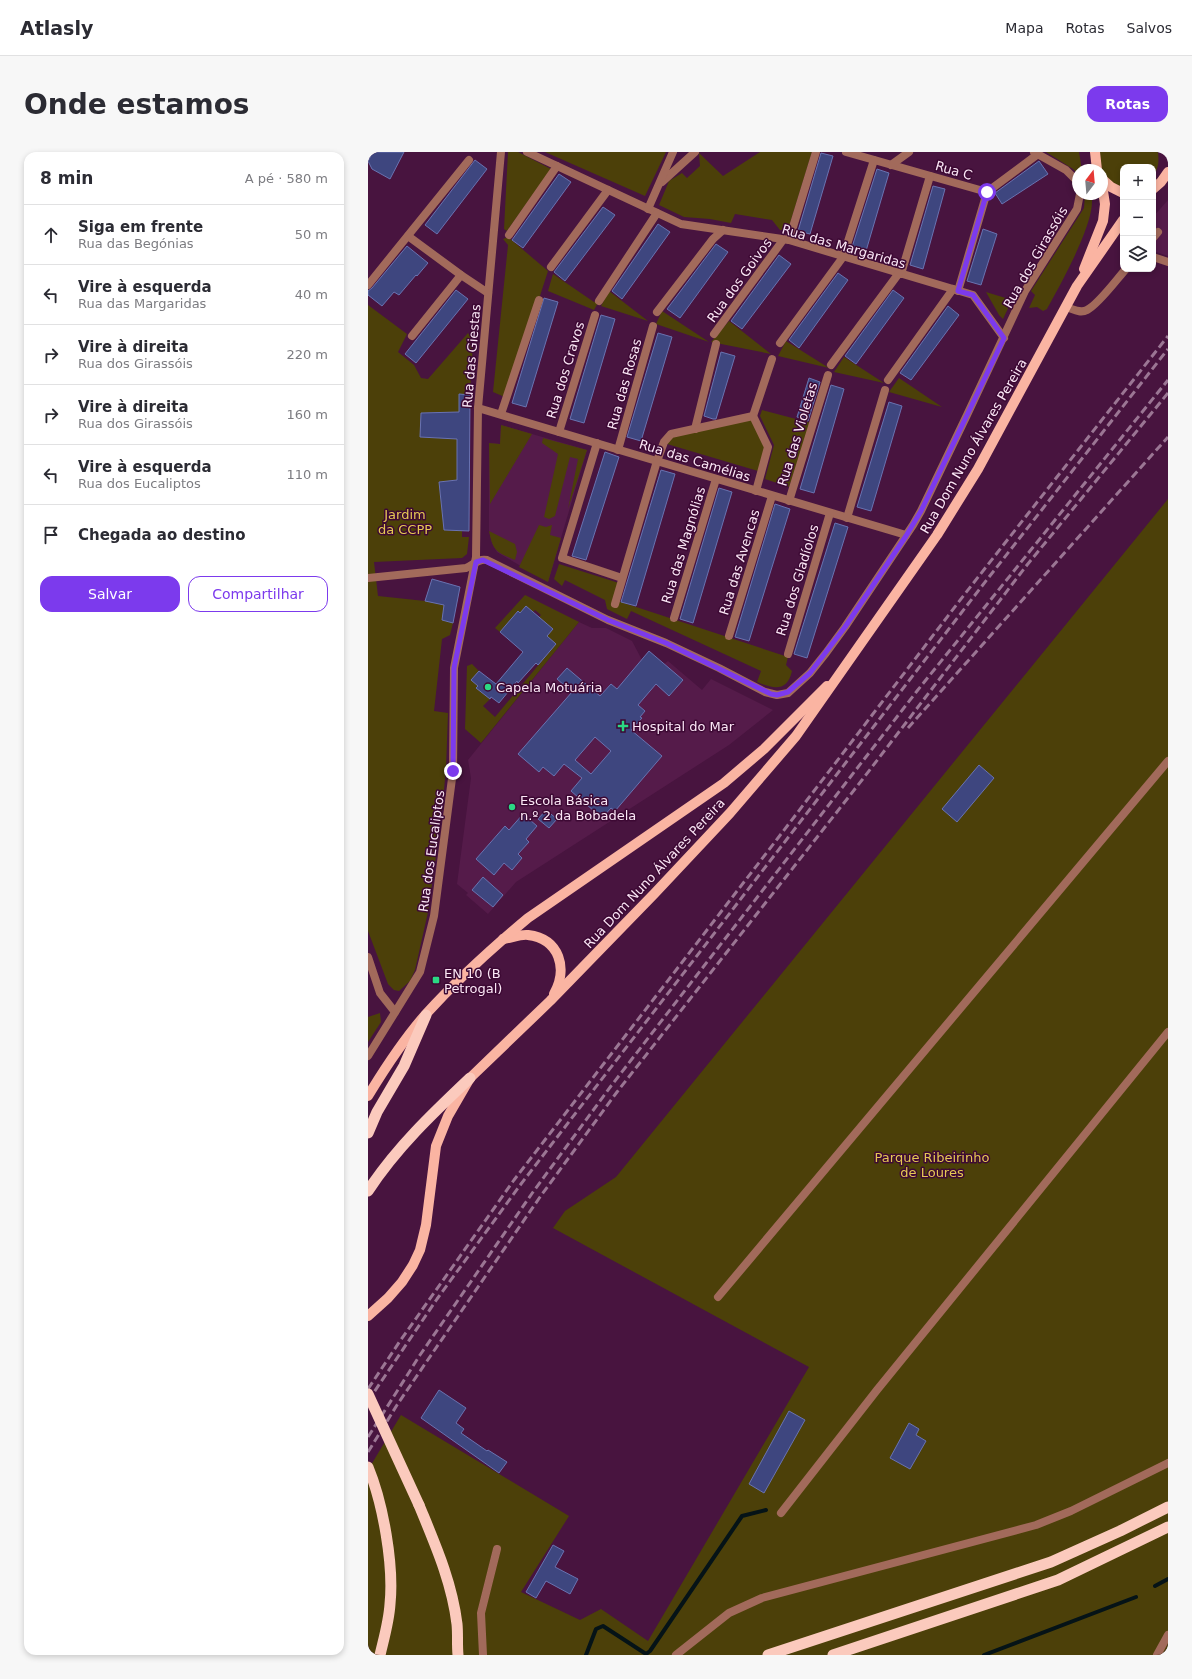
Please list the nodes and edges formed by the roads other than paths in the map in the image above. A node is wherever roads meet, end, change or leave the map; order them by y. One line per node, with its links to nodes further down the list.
1 (501, 152): 43 (street, Rua das Giestas)
2 (527, 152): 14 (street, Rua das Margaridas)
3 (673, 152): 18 (street)
4 (695, 152): 18 (street)
5 (816, 152): 32 (street, Rua dos Goivos)
6 (846, 152): 11 (street, Rua C)
7 (909, 152): 13 (street)
8 (1095, 152): 12 (main road)
9 (1036, 153): 17 (street); 22 (street)
10 (469, 160): 31 (street)
11 (874, 160): 13 (street, Rua C); 33 (street)
12 (1096, 164)
13 (891, 165): 16 (street, Rua C)
14 (557, 166): 21 (street, Rua das Margaridas); 30 (street)
15 (1168, 172): 20 (main road)
16 (930, 176): 22 (street, Rua C); 38 (street)
17 (1072, 176)
18 (659, 184): 26 (street)
19 (1108, 184): 23 (main road)
20 (1156, 186)
21 (608, 190): 26 (street, Rua das Margaridas); 36 (street)
22 (987, 192): 42 (street)
23 (1120, 192)
24 (1079, 200): 52 (street, Rua dos Girassóis)
25 (1104, 200): 41 (main road, Rua Dom Nuno Álvares Pereira)
26 (648, 209): 27 (street, Rua das Margaridas)
27 (657, 213): 29 (street, Rua das Margaridas); 45 (street)
28 (1120, 224): 41 (main road, Rua Dom Nuno Álvares Pereira)
29 (722, 230): 32 (street, Rua das Margaridas); 47 (street)
30 (509, 235)
31 (408, 236): 39 (street); 40 (street)
32 (786, 240): 33 (street, Rua das Margaridas); 50 (street, Rua dos Goivos)
33 (843, 257): 38 (street, Rua das Margaridas); 53 (street)
34 (1156, 258): 35 (street)
35 (1168, 262)
36 (551, 267)
37 (1123, 272): 46 (street)
38 (900, 274): 42 (street, Rua das Margaridas); 56 (street)
39 (461, 275): 43 (street); 51 (street)
40 (368, 285)
41 (1077, 286): 46 (main road, Rua Dom Nuno Álvares Pereira)
42 (956, 290): 52 (street, Rua das Margaridas); 58 (street)
43 (488, 292): 60 (street, Rua das Giestas)
44 (539, 300): 61 (street)
45 (599, 301)
46 (1066, 306): 82 (main road, Rua Dom Nuno Álvares Pereira)
47 (657, 312)
48 (595, 315): 64 (street, Rua dos Cravos)
49 (653, 326): 66 (street, Rua das Rosas)
50 (714, 334)
51 (412, 336)
52 (1004, 338): 74 (street, Rua dos Girassóis)
53 (780, 343)
54 (716, 344): 63 (street)
55 (772, 359): 62 (street)
56 (831, 365)
57 (828, 375): 71 (street, Rua das Violetas)
58 (888, 380)
59 (885, 390): 73 (street)
60 (478, 408): 61 (street, Rua das Camélias); 75 (street, Rua das Giestas)
61 (501, 414): 64 (street, Rua das Camélias)
62 (753, 416): 63 (street); 69 (street)
63 (694, 428): 67 (street)
64 (559, 432): 65 (street, Rua das Camélias)
65 (597, 443): 66 (street, Rua das Camélias); 77 (street)
66 (618, 450): 67 (street, Rua das Camélias)
67 (657, 461): 68 (street, Rua das Camélias); 77 (street)
68 (716, 479): 69 (street, Rua das Camélias); 79 (street, Rua das Magnólias)
69 (756, 491): 70 (street, Rua das Camélias)
70 (772, 496): 71 (street, Rua das Camélias); 80 (street, Rua das Avencas)
71 (789, 501): 72 (street, Rua das Camélias)
72 (830, 513): 73 (street, Rua das Camélias); 81 (street, Rua dos Gladíolos)
73 (847, 518): 74 (street, Rua das Camélias)
74 (906, 536): 75 (street, Rua dos Girassóis)
75 (476, 562): 76 (street); 87 (street, Rua dos Eucaliptos)
76 (368, 578)
77 (622, 578): 78 (street)
78 (615, 604)
79 (674, 618)
80 (729, 636)
81 (788, 654)
82 (841, 672): 84 (main road, Rua Dom Nuno Álvares Pereira); 86 (main road, Rua Dom Nuno Álvares Pereira)
83 (1168, 761): 95 (street)
84 (503, 939): 86 (main road); 88 (main road, Rua Dom Nuno Álvares Pereira)
85 (368, 957): 87 (street)
86 (550, 1001): 91 (main road, Rua Dom Nuno Álvares Pereira)
87 (395, 1012): 90 (street, Rua dos Eucaliptos)
88 (426, 1015): 92 (main road, Rua Dom Nuno Álvares Pereira); 93 (highway)
89 (1168, 1032): 101 (street)
90 (368, 1056)
91 (470, 1078): 94 (highway); 96 (main road, Rua Dom Nuno Álvares Pereira)
92 (368, 1096)
93 (368, 1133)
94 (368, 1191)
95 (718, 1297)
96 (368, 1316)
97 (368, 1394): 106 (highway, bridge)
98 (1168, 1463): 108 (street)
99 (368, 1467): 105 (highway)
100 (1168, 1507): 109 (highway)
101 (781, 1513)
102 (1168, 1527): 110 (highway)
103 (497, 1549): 107 (street)
104 (1168, 1636): 111 (street)
105 (380, 1655)
106 (458, 1655)
107 (483, 1655)
108 (676, 1655)
109 (768, 1655)
110 (833, 1655)
111 (1156, 1655)

